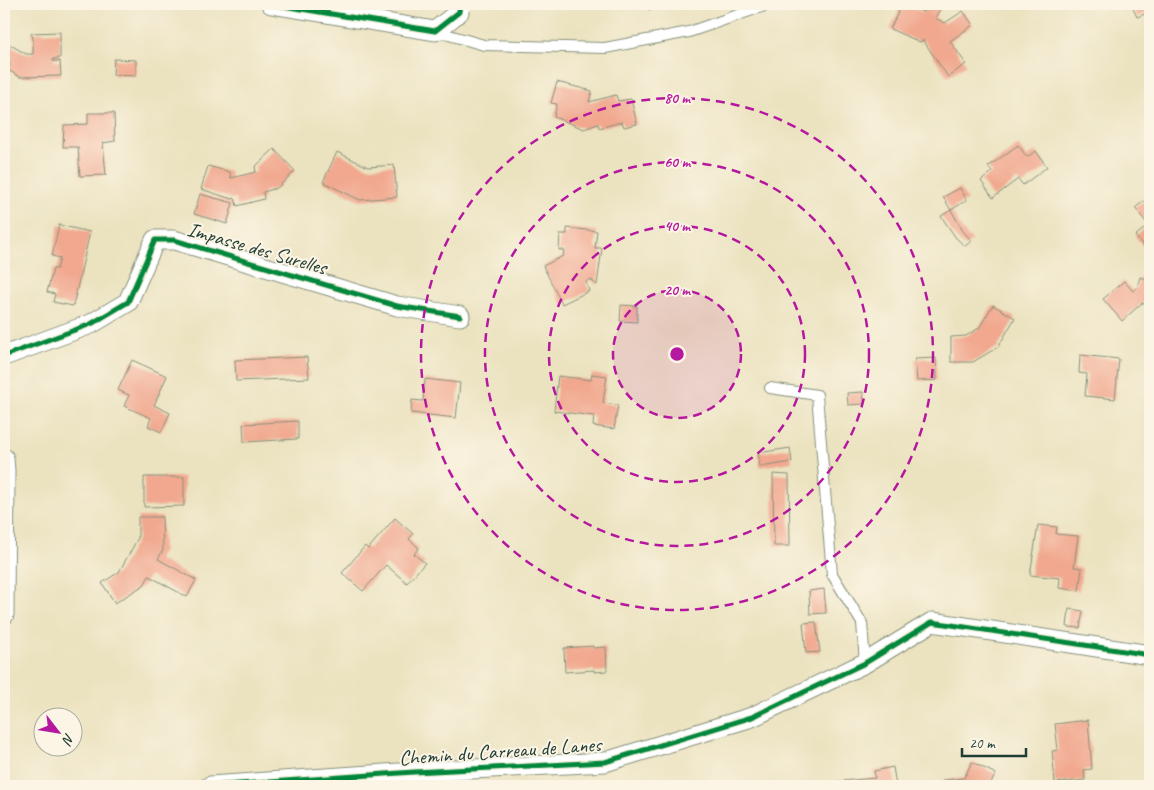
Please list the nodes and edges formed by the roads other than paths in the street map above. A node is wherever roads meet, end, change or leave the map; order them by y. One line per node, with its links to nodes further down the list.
1 (271, 4): 4 (street)
2 (460, 4): 4 (street)
3 (770, 4): 4 (lane)
4 (435, 31)
5 (460, 316): 6 (street, Impasse des Surelles)
6 (4, 356)
7 (770, 388): 11 (lane)
8 (4, 458): 9 (street)
9 (4, 615)
10 (1150, 655): 11 (street, Chemin du Carreau de Lanes)
11 (865, 662): 12 (street, Chemin du Carreau de Lanes)
12 (210, 786)

